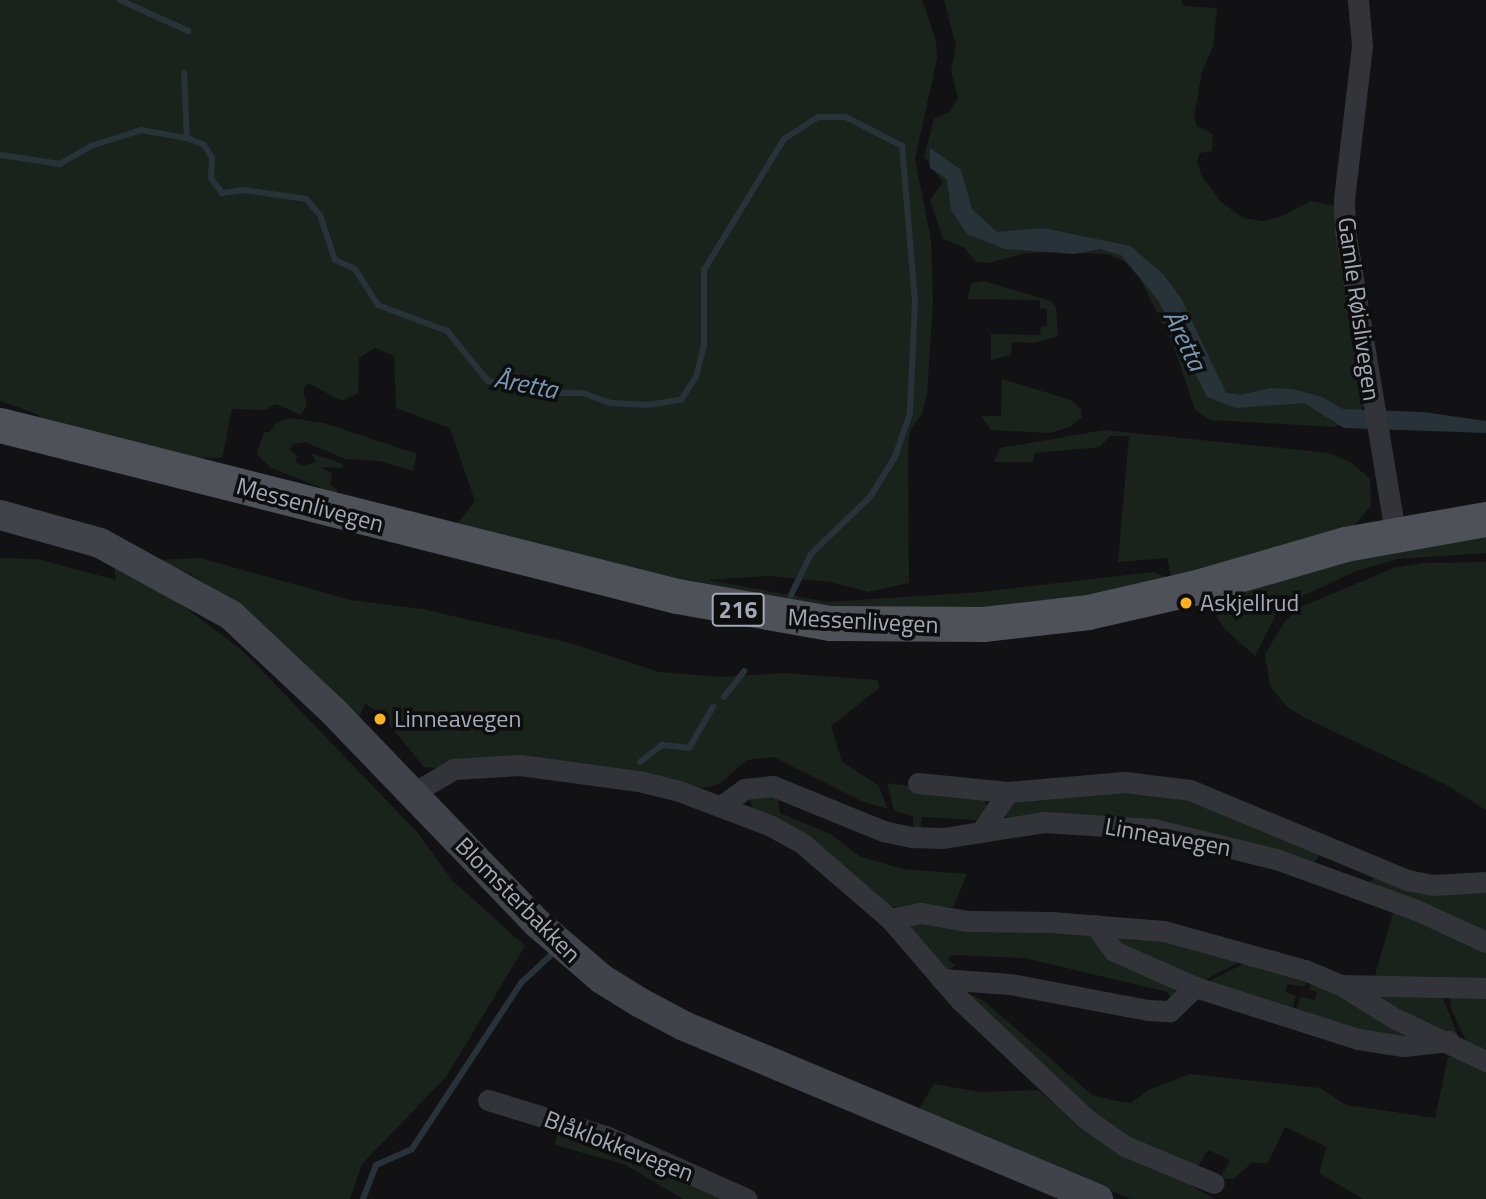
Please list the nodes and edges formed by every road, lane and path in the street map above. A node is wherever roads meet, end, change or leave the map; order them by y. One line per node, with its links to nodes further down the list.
1 (1358, 0): 5 (street, Gamle Røislivegen)
2 (0, 425): 5 (main road, Messenlivegen / 216)
3 (0, 515): 8 (street, Blomsterbakken)
4 (1486, 519): 5 (main road, Messenlivegen / 216)
5 (1395, 533)
6 (918, 783): 7 (street, Linneavegen)
7 (1008, 792): 10 (street); 11 (street, Linneavegen)
8 (413, 793): 9 (street); 26 (street, Blomsterbakken)
9 (721, 806): 10 (street, Linneavegen); 14 (street)
10 (981, 832): 13 (street, Linneavegen)
11 (1362, 862): 12 (street, Linneavegen); 13 (street)
12 (1486, 882)
13 (1351, 884): 16 (street, Linneavegen)
14 (890, 919): 15 (street); 17 (street)
15 (1094, 925): 18 (street); 19 (street)
16 (1486, 942)
17 (941, 979): 19 (street); 24 (street)
18 (1341, 985): 20 (street); 21 (street)
19 (1195, 987): 21 (street)
20 (1486, 988)
21 (1449, 1041): 22 (street)
22 (1486, 1061)
23 (488, 1100): 25 (street, Blåklokkevegen)
24 (1214, 1183)
25 (747, 1199)
26 (1098, 1199)

